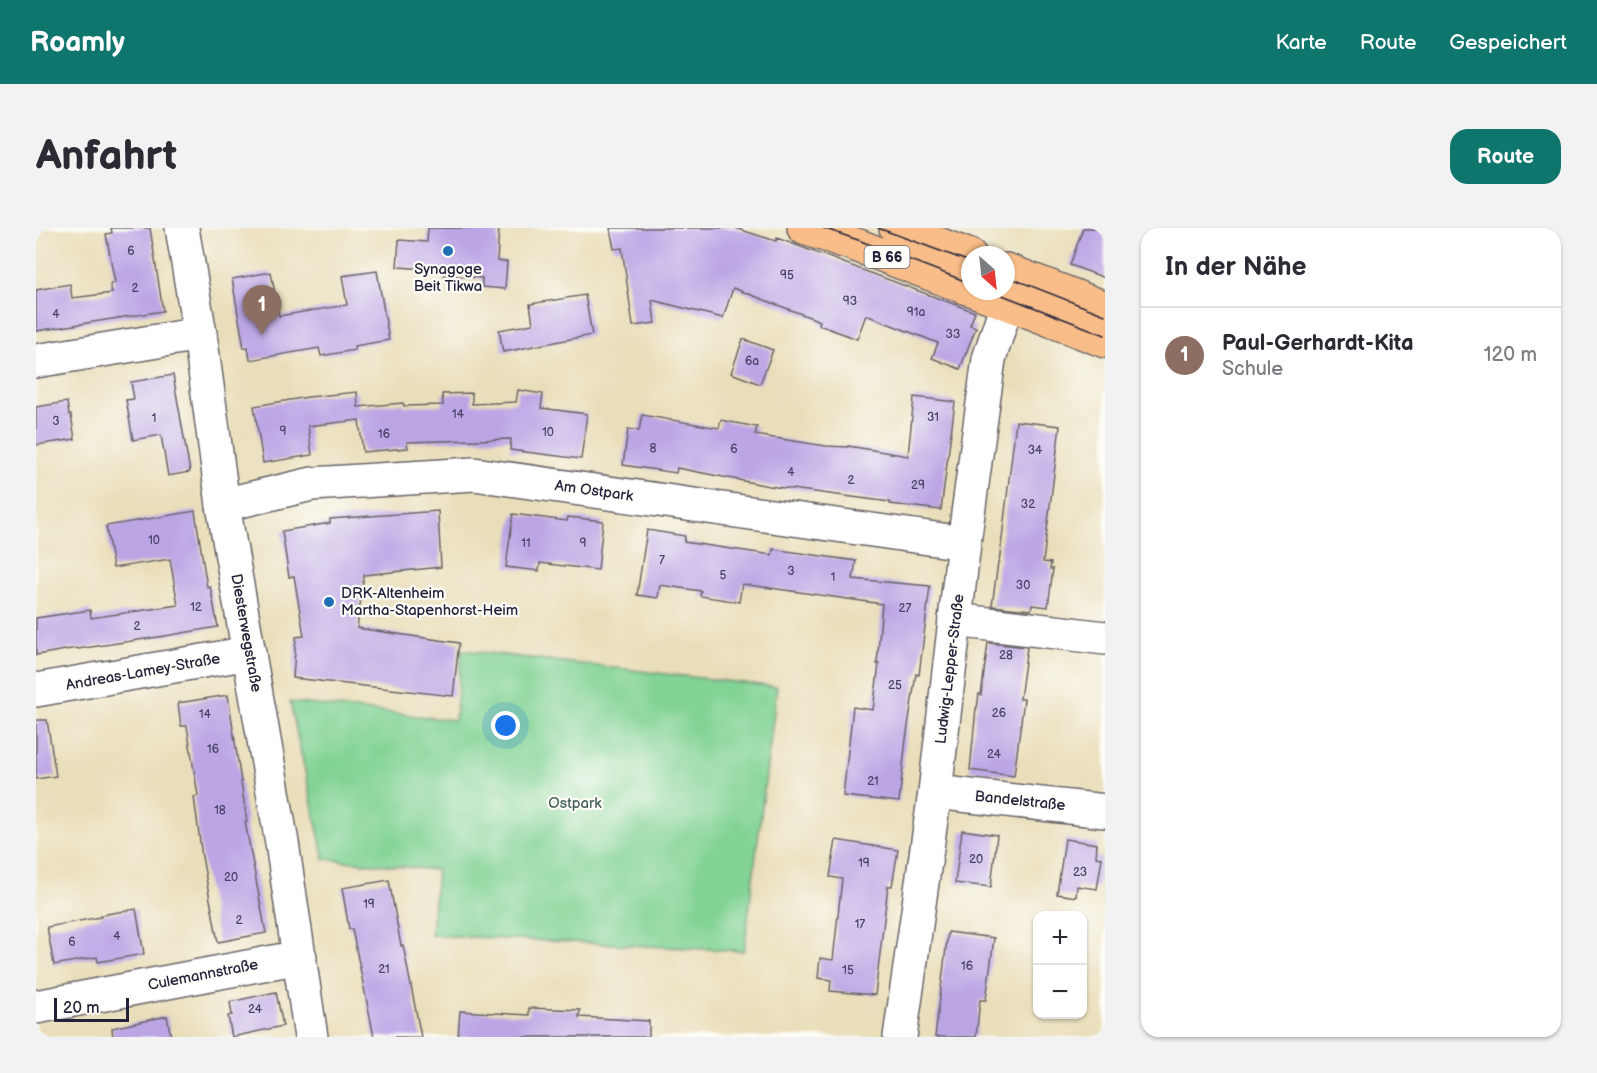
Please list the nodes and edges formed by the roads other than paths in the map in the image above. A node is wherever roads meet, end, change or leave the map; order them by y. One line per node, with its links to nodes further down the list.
1 (182, 228): 10 (street, Diesterwegstraße)
2 (804, 228): 6 (main road, B 66)
3 (896, 228): 4 (main road, B 66)
4 (961, 253)
5 (1015, 273): 9 (main road)
6 (961, 286)
7 (998, 300): 8 (main road)
8 (1006, 303): 11 (main road); 14 (street, Ludwig-Lepper-Straße)
9 (1105, 308)
10 (200, 334): 12 (street); 13 (street, Diesterwegstraße)
11 (1105, 341)
12 (36, 361)
13 (223, 505): 14 (street, Am Ostpark); 17 (street, Diesterwegstraße)
14 (964, 543): 15 (street, Ludwig-Lepper-Straße)
15 (955, 620): 16 (street); 19 (street, Ludwig-Lepper-Straße)
16 (1105, 638)
17 (249, 653): 18 (street, Andreas-Lamey-Straße); 21 (street, Diesterwegstraße)
18 (36, 690)
19 (935, 792): 20 (street, Bandelstraße); 24 (street, Ludwig-Lepper-Straße)
20 (1105, 811)
21 (300, 957): 22 (street, Culemannstraße); 23 (street, Diesterwegstraße)
22 (36, 1007)
23 (311, 1037)
24 (900, 1037)

